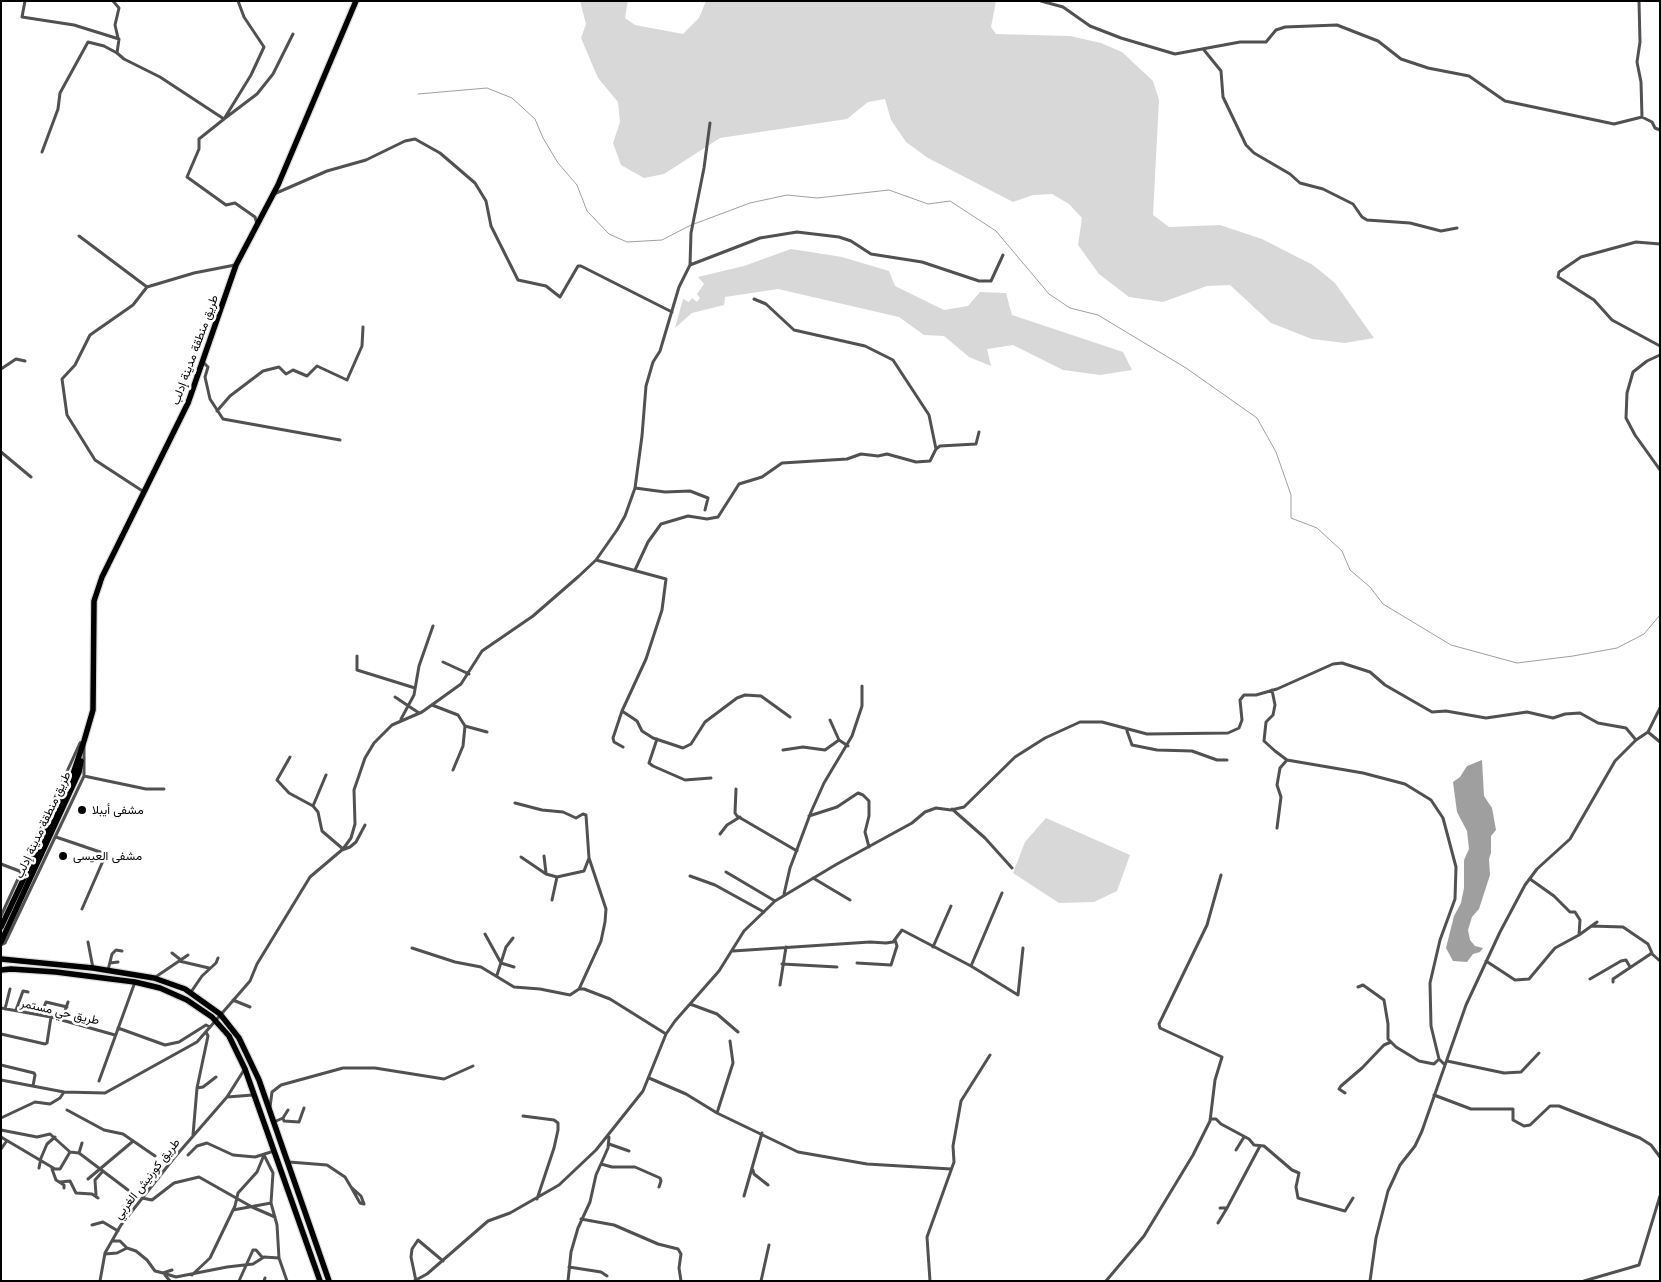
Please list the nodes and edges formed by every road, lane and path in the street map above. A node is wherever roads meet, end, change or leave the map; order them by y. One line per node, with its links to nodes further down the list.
1 (25, 1): 8 (street)
2 (113, 1): 8 (street)
3 (238, 1): 12 (street)
4 (356, 1): 16 (main road, طريق منطقة مدينة إدلب)
5 (1041, 1): 9 (street)
6 (1639, 1): 11 (street)
7 (293, 34): 12 (street)
8 (119, 39): 10 (street)
9 (1204, 50): 11 (street); 18 (street)
10 (118, 54): 12 (street); 15 (street)
11 (1642, 117): 14 (street)
12 (224, 119): 17 (street)
13 (710, 124): 23 (street)
14 (1660, 130)
15 (42, 152)
16 (273, 194): 17 (main road, طريق منطقة مدينة إدلب); 26 (street)
17 (257, 225): 22 (main road, طريق منطقة مدينة إدلب)
18 (1457, 228)
19 (79, 236): 24 (street)
20 (1660, 244): 28 (street)
21 (1002, 255): 23 (street)
22 (236, 265): 24 (street); 31 (main road, طريق منطقة مدينة إدلب)
23 (690, 265): 26 (street)
24 (147, 287): 41 (street)
25 (754, 300): 36 (street)
26 (672, 312): 40 (street)
27 (363, 327): 33 (street)
28 (1660, 346)
29 (1660, 355): 38 (street)
30 (24, 360): 32 (street)
31 (202, 361): 33 (street); 41 (main road, طريق منطقة مدينة إدلب)
32 (1, 369)
33 (217, 412): 35 (street)
34 (979, 432): 36 (street)
35 (340, 440)
36 (936, 449): 44 (street)
37 (1, 452): 39 (street)
38 (1660, 470)
39 (31, 476)
40 (635, 488): 42 (street); 43 (street)
41 (144, 492): 68 (main road, طريق منطقة مدينة إدلب)
42 (705, 510)
43 (596, 560): 44 (street); 48 (street)
44 (635, 570): 56 (street)
45 (432, 626): 50 (street)
46 (357, 656): 50 (street)
47 (443, 662): 48 (street)
48 (469, 674): 54 (street)
49 (862, 686): 70 (street)
50 (415, 688): 53 (street)
51 (1272, 690): 62 (street); 67 (street); 75 (street)
52 (394, 697): 53 (street)
53 (410, 705): 57 (street); 59 (street)
54 (431, 705): 57 (street); 61 (street)
55 (1660, 708): 64 (street)
56 (622, 711): 65 (street); 71 (street)
57 (419, 713): 59 (street)
58 (790, 717): 65 (street)
59 (401, 720): 92 (street)
60 (830, 720): 66 (street)
61 (465, 726): 63 (street); 76 (street)
62 (1127, 730): 74 (street); 84 (street)
63 (487, 732)
64 (1648, 732): 67 (street); 69 (street)
65 (657, 739): 79 (street)
66 (839, 740): 70 (street); 72 (street)
67 (1636, 740): 106 (street)
68 (84, 742): 78 (street); 99 (street); 118 (main road, طريق منطقة مدينة إدلب); 124 (main road, طريق منطقة مدينة إدلب)
69 (1660, 742)
70 (848, 746): 85 (street)
71 (623, 747)
72 (783, 750)
73 (290, 757): 83 (street)
74 (1227, 760)
75 (1287, 760): 88 (street); 186 (street)
76 (453, 770)
77 (326, 775): 83 (street)
78 (84, 776): 80 (street); 90 (street)
79 (711, 778)
80 (164, 789)
81 (736, 789): 86 (street)
82 (516, 803): 96 (street)
83 (314, 806): 92 (street)
84 (952, 809): 91 (street); 98 (street)
85 (809, 816): 91 (street); 93 (street)
86 (740, 817): 89 (street); 93 (street)
87 (365, 825): 92 (street)
88 (1277, 828)
89 (720, 834)
90 (56, 837): 113 (street); 124 (street)
91 (869, 847): 105 (street)
92 (342, 849): 163 (street)
93 (797, 851): 108 (street)
94 (544, 856): 101 (street)
95 (521, 857): 101 (street)
96 (589, 858): 104 (street); 160 (street)
97 (1, 864): 99 (street)
98 (1012, 868)
99 (22, 872): 115 (street)
100 (726, 872): 111 (street)
101 (546, 874): 104 (street)
102 (1221, 875): 210 (street)
103 (690, 876): 114 (street)
104 (557, 877): 109 (street)
105 (812, 878): 108 (street); 110 (street)
106 (1530, 879): 120 (street); 137 (street)
107 (1002, 894): 144 (street)
108 (783, 895): 111 (street)
109 (552, 900)
110 (850, 900)
111 (775, 901): 114 (street)
112 (951, 906): 126 (street)
113 (82, 909)
114 (764, 912): 129 (street)
115 (1, 916)
116 (1597, 922): 117 (street)
117 (1591, 926): 120 (street); 132 (street)
118 (1, 927)
119 (485, 934): 142 (street)
120 (1579, 935): 137 (street)
121 (513, 938): 142 (street)
122 (894, 940): 125 (street); 126 (street); 141 (street)
123 (88, 942): 148 (street)
124 (1, 944)
125 (786, 947): 129 (street); 143 (street)
126 (933, 947): 144 (street)
127 (412, 948): 152 (street)
128 (1024, 948): 144 (street)
129 (733, 950): 165 (street)
130 (122, 952): 139 (street)
131 (172, 953): 136 (street)
132 (1651, 953): 138 (street); 147 (street)
133 (188, 954): 136 (street)
134 (218, 958): 149 (street)
135 (1, 959): 148 (main road)
136 (180, 960): 149 (street); 153 (street)
137 (1486, 961): 187 (street)
138 (1660, 961)
139 (110, 962): 140 (street); 151 (street)
140 (118, 962)
141 (857, 963)
142 (501, 964): 145 (street); 152 (street)
143 (782, 964): 146 (street); 157 (street)
144 (971, 966)
145 (514, 967)
146 (837, 967)
147 (1630, 967): 154 (street); 156 (street)
148 (93, 968): 151 (main road)
149 (209, 968): 162 (street)
150 (1, 970): 155 (main road)
151 (108, 970): 153 (main road)
152 (497, 976): 160 (street)
153 (154, 978): 162 (main road)
154 (1590, 979)
155 (135, 982): 174 (main road); 176 (street)
156 (1613, 982)
157 (780, 985)
158 (1358, 987): 183 (street)
159 (10, 989): 168 (street)
160 (579, 989): 180 (street)
161 (28, 992): 169 (street)
162 (191, 992): 171 (main road)
163 (233, 1000): 167 (street); 171 (street)
164 (68, 1002): 166 (street)
165 (690, 1004): 178 (street); 180 (street)
166 (67, 1007): 170 (street); 173 (street)
167 (250, 1007)
168 (3, 1008): 169 (street, طريق حي مستمر)
169 (16, 1010): 170 (street, طريق حي مستمر)
170 (41, 1014): 172 (street, طريق حي مستمر)
171 (220, 1014): 174 (street); 205 (main road)
172 (51, 1017): 173 (street, طريق حي مستمر); 179 (street)
173 (62, 1020): 181 (street, طريق حي مستمر)
174 (216, 1021): 175 (street); 190 (main road)
175 (210, 1027): 176 (street); 177 (street)
176 (118, 1028): 181 (street)
177 (206, 1032): 196 (street); 197 (street)
178 (738, 1032)
179 (1, 1034)
180 (666, 1034): 192 (street)
181 (115, 1035): 194 (street)
182 (730, 1041): 206 (street)
183 (1390, 1042): 186 (street); 198 (street)
184 (1540, 1053): 187 (street)
185 (990, 1055): 242 (street)
186 (1439, 1059): 187 (street)
187 (1446, 1063): 200 (street)
188 (1, 1065): 195 (street)
189 (473, 1066): 205 (street)
190 (244, 1067): 199 (main road); 201 (street, طريق كورنيش الغربي)
191 (216, 1077): 196 (street)
192 (649, 1078): 206 (street); 215 (street)
193 (1, 1080): 195 (street)
194 (100, 1081)
195 (32, 1086): 197 (street)
196 (197, 1088): 214 (street)
197 (64, 1092): 208 (street)
198 (1346, 1093)
199 (256, 1094): 201 (street); 228 (main road)
200 (1434, 1095): 235 (street); 292 (street)
201 (226, 1097): 214 (street, طريق كورنيش الغربي)
202 (304, 1108): 209 (street)
203 (66, 1110): 222 (street)
204 (288, 1110): 209 (street)
205 (270, 1113): 211 (main road)
206 (718, 1113): 213 (street)
207 (523, 1116): 256 (street)
208 (1, 1118)
209 (283, 1118): 211 (street)
210 (1210, 1119): 219 (street); 291 (street)
211 (274, 1122): 237 (main road)
212 (1, 1130): 217 (street)
213 (762, 1133): 241 (street); 242 (street)
214 (193, 1135): 253 (street, طريق كورنيش الغربي)
215 (608, 1136): 224 (street); 256 (street)
216 (1, 1137): 220 (street)
217 (42, 1137): 218 (street); 223 (street)
218 (56, 1137): 223 (street); 230 (street)
219 (1244, 1137): 225 (street); 227 (street)
220 (6, 1142): 226 (street); 236 (street)
221 (82, 1142): 231 (street)
222 (132, 1142): 234 (street); 243 (street)
223 (48, 1143): 236 (street)
224 (609, 1144): 229 (street); 238 (street)
225 (1260, 1146): 255 (street); 260 (street)
226 (1, 1149)
227 (1236, 1150)
228 (275, 1151): 233 (street); 285 (main road)
229 (630, 1151)
230 (70, 1152): 231 (street); 240 (street)
231 (79, 1153): 243 (street)
232 (188, 1155): 233 (street)
233 (264, 1155): 254 (street); 257 (street)
234 (155, 1156)
235 (1660, 1157)
236 (40, 1160): 239 (street); 240 (street)
237 (289, 1162): 247 (street); 286 (main road)
238 (601, 1164): 248 (street); 263 (street)
239 (39, 1168)
240 (52, 1168): 245 (street)
241 (753, 1169): 246 (street); 251 (street)
242 (951, 1169): 290 (street)
243 (101, 1170): 244 (street); 245 (street); 250 (street)
244 (88, 1179)
245 (60, 1182): 249 (street)
246 (768, 1185)
247 (351, 1187): 247 (street)
248 (659, 1187)
249 (64, 1188)
250 (128, 1190)
251 (744, 1196)
252 (1660, 1196): 293 (street)
253 (142, 1198): 254 (street); 266 (street, طريق كورنيش الغربي)
254 (236, 1198): 258 (street); 261 (street)
255 (1353, 1198)
256 (537, 1200): 273 (street)
257 (271, 1203): 258 (street); 262 (street)
258 (252, 1207): 261 (street); 262 (street)
259 (1220, 1208): 260 (street)
260 (1227, 1208): 264 (street)
261 (233, 1210): 278 (street)
262 (275, 1217): 272 (street)
263 (581, 1219): 275 (street); 288 (street)
264 (1218, 1223)
265 (92, 1225): 266 (street)
266 (118, 1230): 267 (street, طريق كورنيش الغربي)
267 (112, 1241): 269 (street); 270 (street, طريق كورنيش الغربي)
268 (769, 1245): 289 (street)
269 (127, 1248): 270 (street); 277 (street)
270 (105, 1254): 281 (street, طريق كورنيش الغربي)
271 (262, 1257): 272 (street); 274 (street); 274 (street)
272 (279, 1258): 284 (street)
273 (443, 1261): 280 (street); 280 (street)
274 (244, 1266): 278 (street); 283 (street)
275 (569, 1267): 279 (street); 287 (street)
276 (172, 1270): 277 (street)
277 (163, 1273): 278 (street); 282 (street)
278 (192, 1275)
279 (607, 1276)
280 (415, 1280)
281 (100, 1281)
282 (170, 1281)
283 (239, 1281)
284 (287, 1281)
285 (320, 1281)
286 (329, 1281)
287 (568, 1281)
288 (681, 1281)
289 (761, 1281)
290 (930, 1281)
291 (1106, 1281)
292 (1370, 1281)
293 (1584, 1281)

